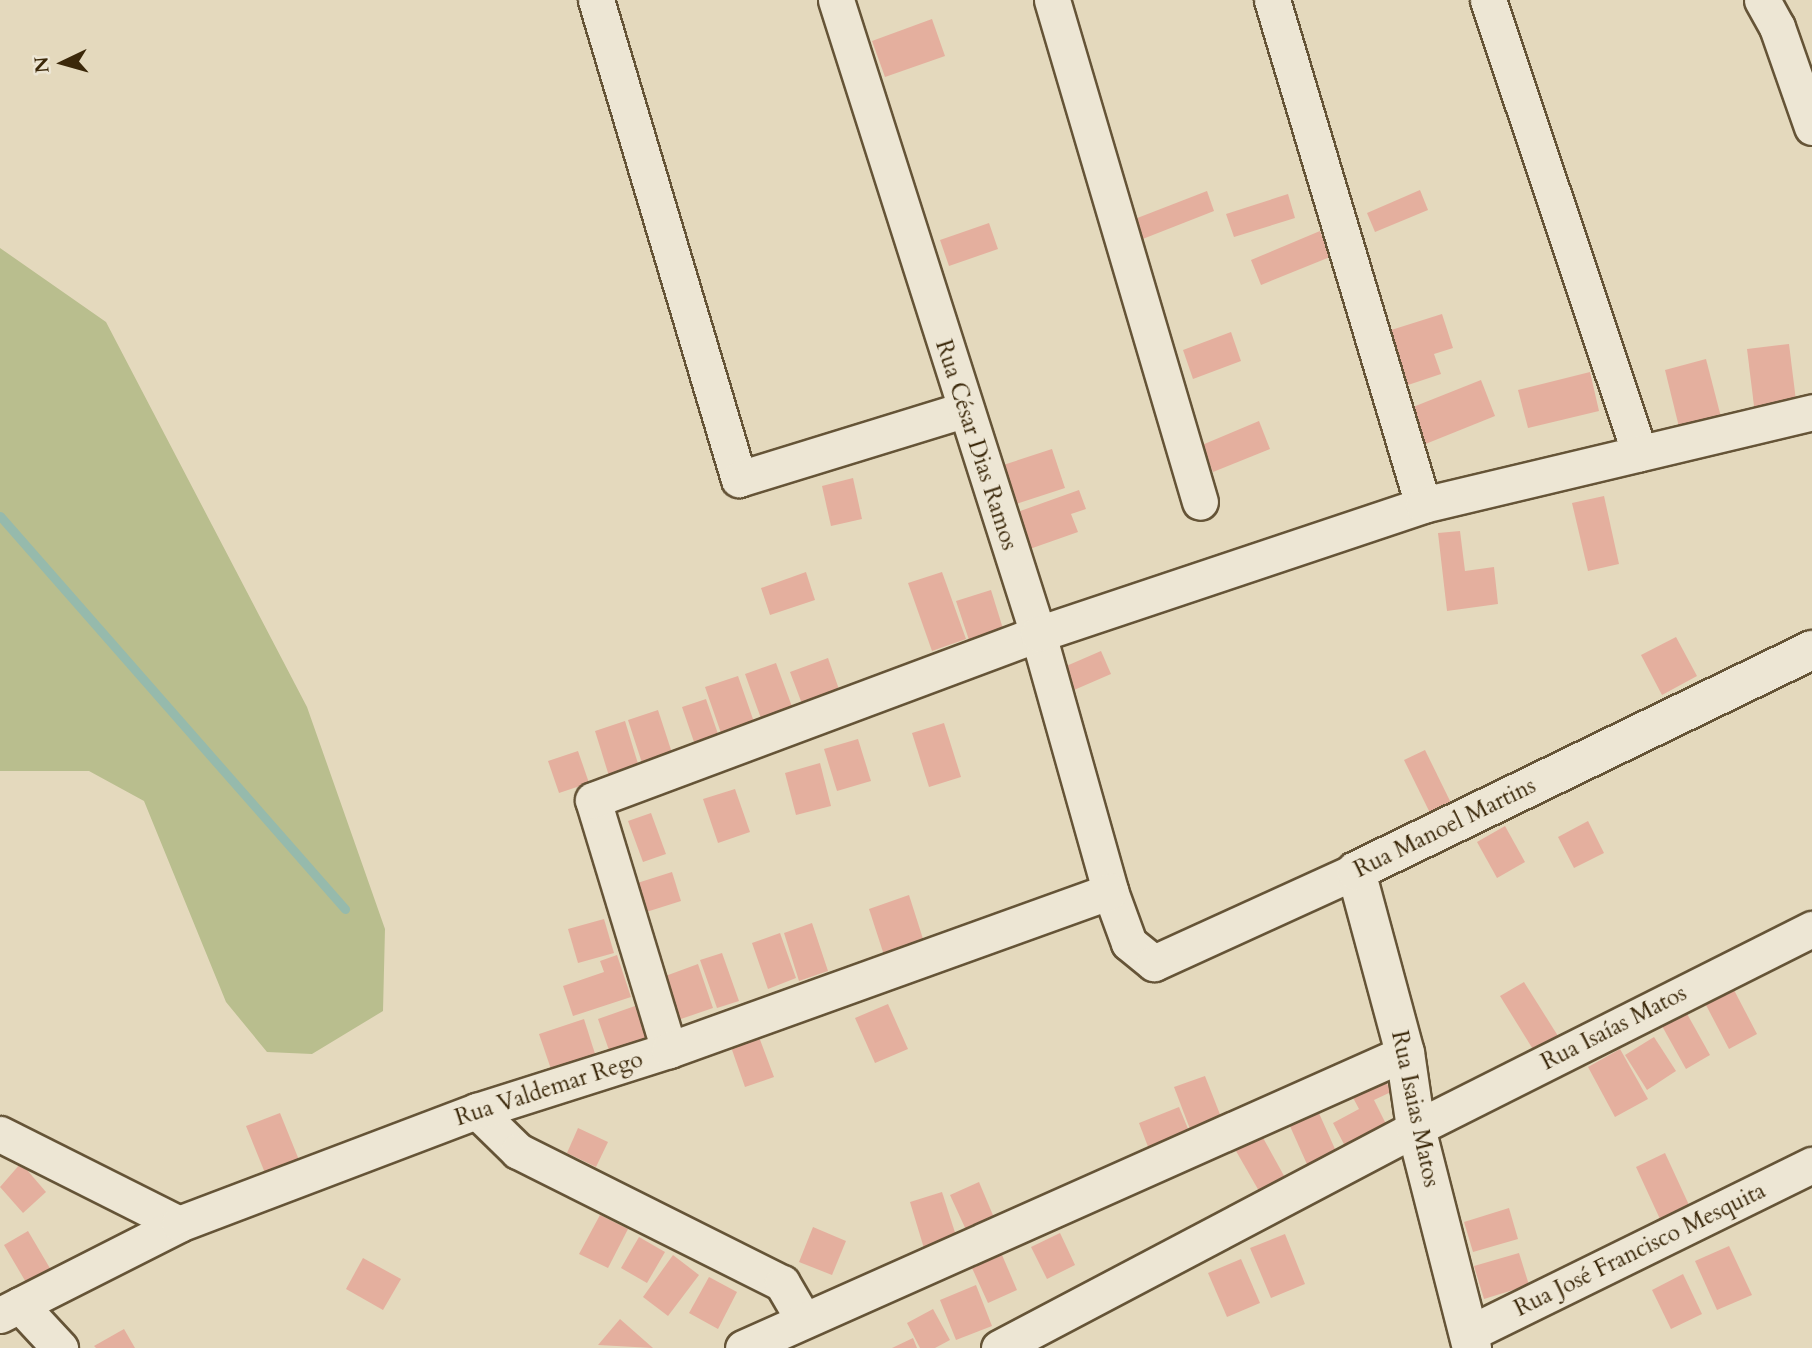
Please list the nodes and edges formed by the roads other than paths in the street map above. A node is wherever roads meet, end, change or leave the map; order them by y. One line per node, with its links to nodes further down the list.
1 (596, 0): 8 (street)
2 (836, 0): 8 (street, Rua César Dias Ramos)
3 (1052, 0): 11 (street)
4 (1272, 0): 12 (street)
5 (1489, 0): 10 (street)
6 (1762, 0): 7 (street)
7 (1812, 127)
8 (963, 410): 13 (street, Rua César Dias Ramos)
9 (1812, 412): 10 (street)
10 (1640, 453): 12 (street)
11 (1200, 502)
12 (1423, 505): 13 (street)
13 (1038, 634): 16 (street, Rua César Dias Ramos); 18 (street)
14 (1812, 650): 15 (street, Rua Manoel Martins)
15 (1356, 871): 16 (street, Rua Manoel Martins); 19 (street, Rua Isaias Matos)
16 (1110, 891): 18 (street, Rua Valdemar Rego)
17 (1812, 929): 21 (street, Rua Isaías Matos)
18 (669, 1050): 20 (street, Rua Valdemar Rego)
19 (1405, 1054): 21 (street, Rua Isaias Matos); 26 (street)
20 (477, 1111): 24 (street, Rua Valdemar Rego); 26 (street)
21 (1416, 1128): 27 (street, Rua Isaias Matos); 30 (street, Rua Isaías Matos)
22 (0, 1134): 24 (street)
23 (1812, 1165): 27 (street, Rua José Francisco Mesquita)
24 (179, 1224): 25 (street, Rua Valdemar Rego)
25 (10, 1310): 28 (street)
26 (803, 1319): 29 (street)
27 (1470, 1341)
28 (60, 1348)
29 (743, 1348)
30 (999, 1348)

